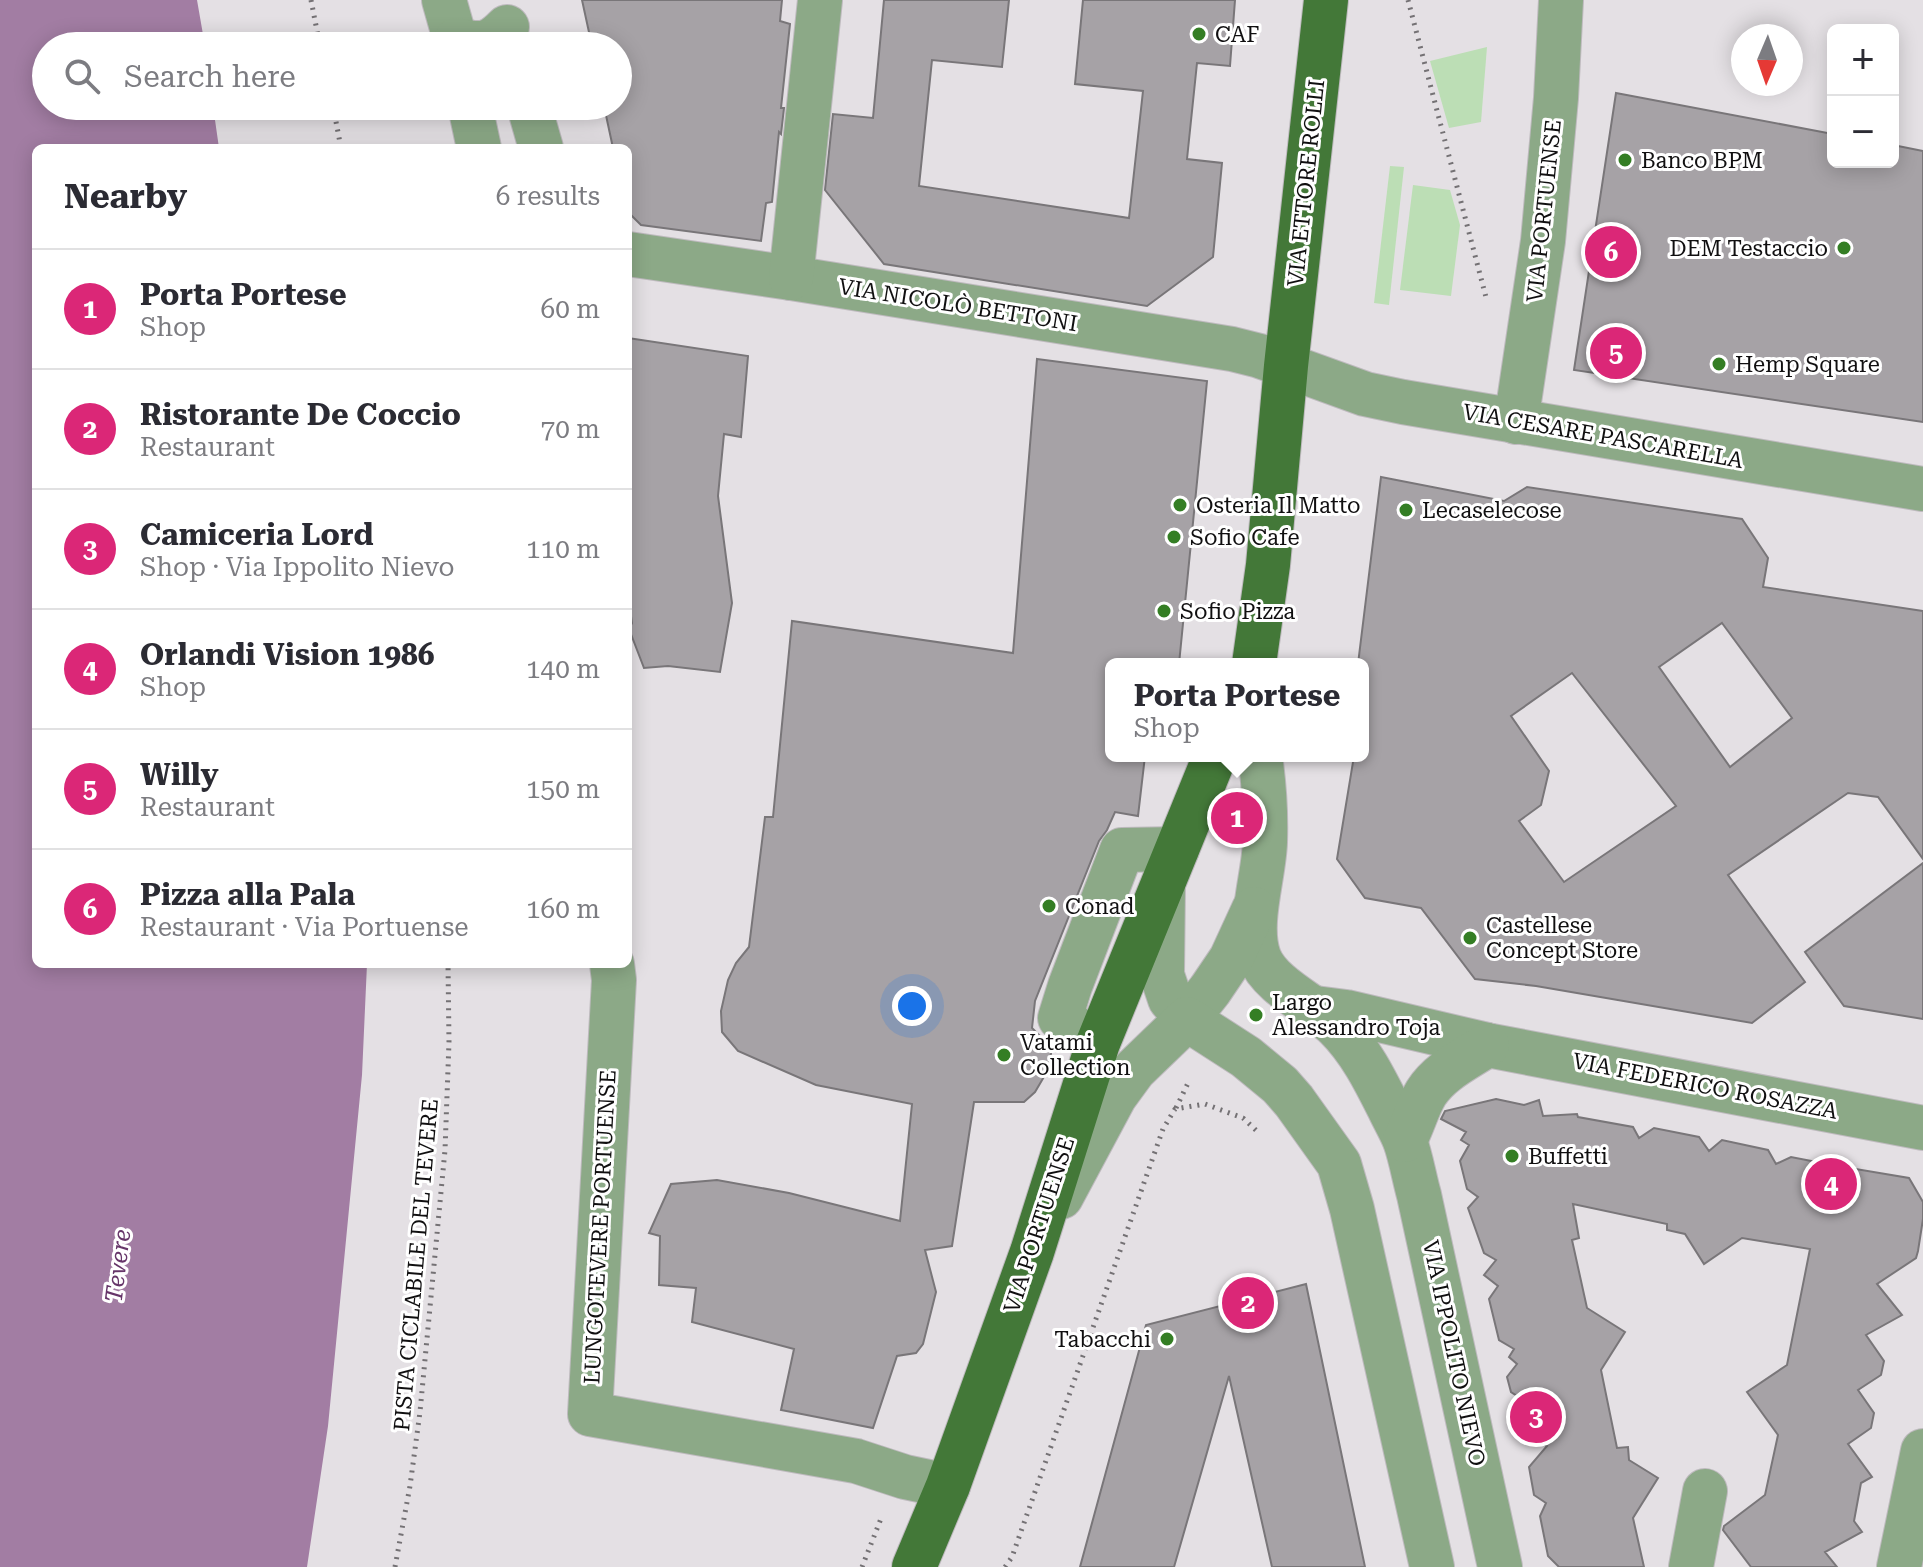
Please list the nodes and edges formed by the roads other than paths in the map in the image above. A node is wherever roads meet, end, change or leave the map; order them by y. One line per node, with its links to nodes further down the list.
1 (820, 0): 9 (street)
2 (1326, 0): 10 (main road, VIA ETTORE ROLLI)
3 (1561, 0): 11 (street, VIA PORTUENSE)
4 (473, 120): 6 (street)
5 (533, 120): 7 (street)
6 (478, 144)
7 (540, 144)
8 (632, 255): 9 (street, VIA NICOLÒ BETTONI)
9 (791, 278): 10 (street, VIA NICOLÒ BETTONI)
10 (1286, 366): 11 (street, VIA CESARE PASCARELLA); 13 (main road)
11 (1516, 422): 12 (street, VIA CESARE PASCARELLA)
12 (1923, 489)
13 (1255, 658)
14 (1213, 762): 16 (main road)
15 (1261, 762): 17 (street)
16 (1170, 866): 20 (street); 21 (street)
17 (1259, 898): 19 (street); 20 (street)
18 (612, 968): 28 (street, LUNGOTEVERE PORTUENSE)
19 (1315, 1008): 22 (street, VIA FEDERICO ROSAZZA); 24 (street)
20 (1187, 1019): 25 (street); 26 (street)
21 (1098, 1043): 26 (main road, VIA PORTUENSE)
22 (1487, 1045): 23 (street, VIA FEDERICO ROSAZZA); 24 (street)
23 (1923, 1128)
24 (1405, 1140): 25 (street); 32 (street, VIA IPPOLITO NIEVO)
25 (1339, 1164): 31 (street)
26 (1032, 1252): 28 (main road, VIA PORTUENSE)
27 (1923, 1451): 34 (street)
28 (948, 1486): 30 (main road, VIA PORTUENSE)
29 (1705, 1491): 33 (street)
30 (914, 1567)
31 (1432, 1567)
32 (1500, 1567)
33 (1691, 1567)
34 (1899, 1567)

